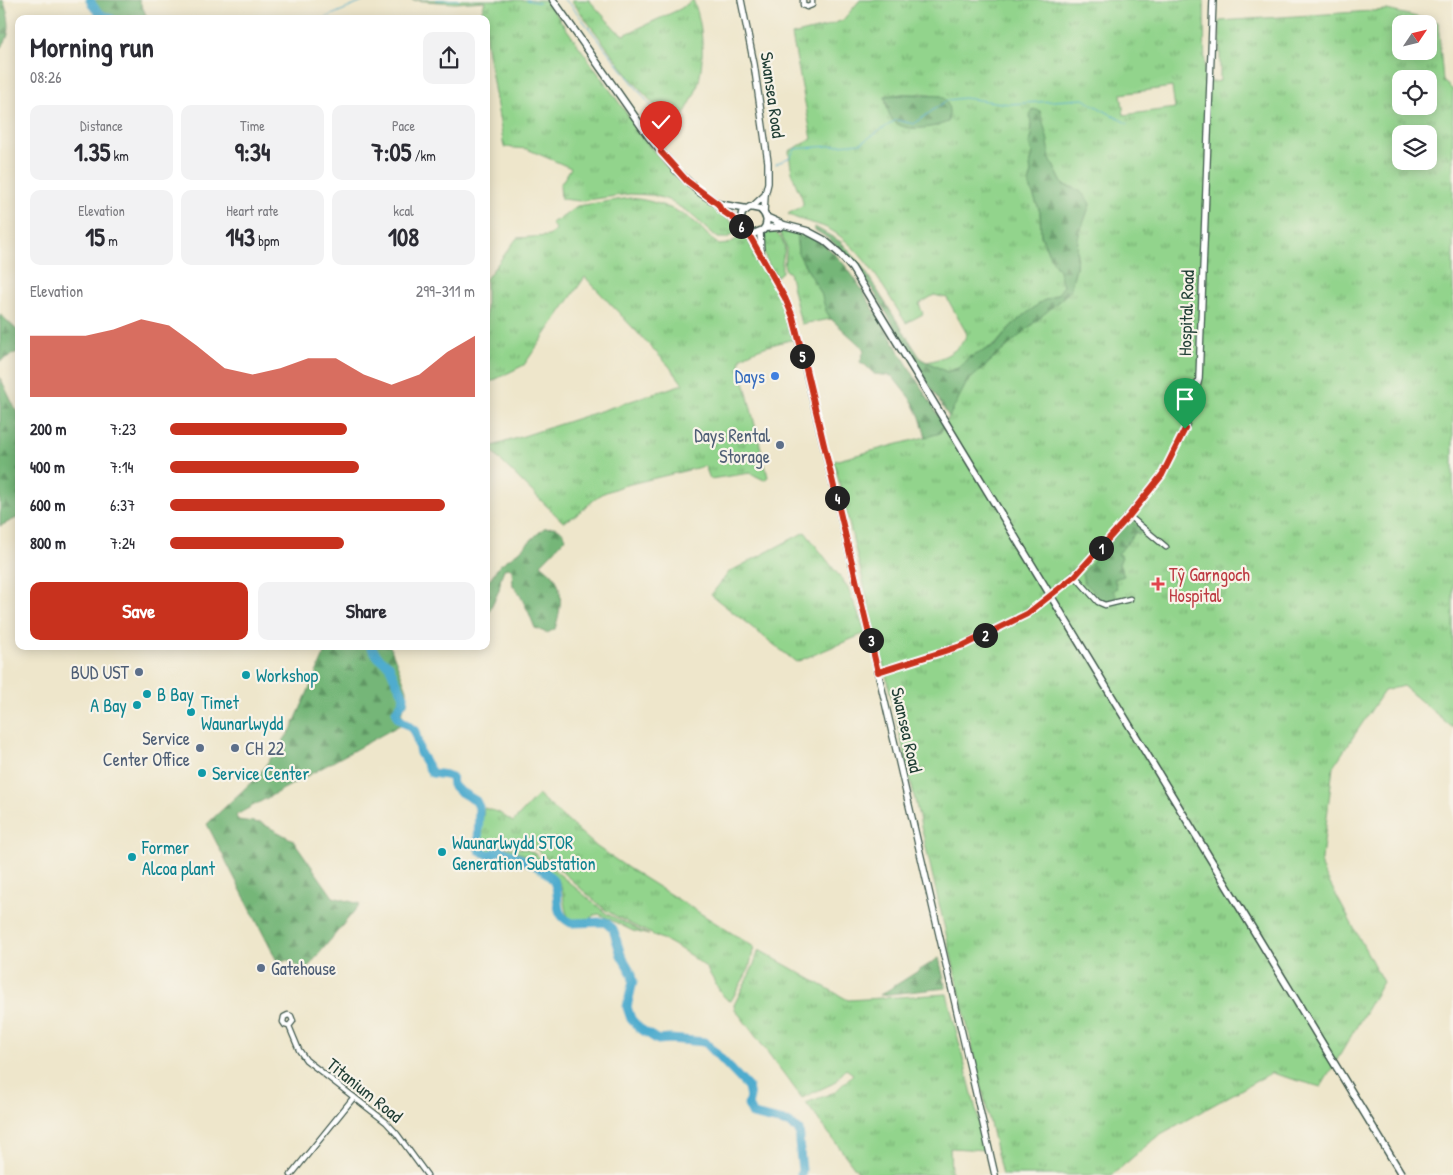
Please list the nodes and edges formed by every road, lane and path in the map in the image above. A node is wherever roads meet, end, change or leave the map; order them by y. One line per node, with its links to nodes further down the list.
1 (553, 0): 7 (main road)
2 (741, 0): 6 (main road, Swansea Road)
3 (802, 0): 4 (street)
4 (812, 0)
5 (1212, 0): 15 (main road, Hospital Road)
6 (765, 195): 8 (main road); 9 (main road, Swansea Road)
7 (718, 204): 8 (main road); 10 (main road)
8 (749, 208): 9 (main road); 10 (main road)
9 (765, 215): 11 (main road); 12 (main road)
10 (740, 223): 13 (main road)
11 (784, 226): 12 (main road); 25 (main road)
12 (762, 230): 13 (main road); 14 (main road, Swansea Road)
13 (748, 233): 14 (main road, Swansea Road)
14 (761, 256): 19 (main road, Swansea Road)
15 (1129, 516): 16 (street); 17 (main road, Hospital Road)
16 (1166, 547)
17 (1075, 576): 18 (street); 19 (main road, Hospital Road, bridge)
18 (1130, 599)
19 (878, 672): 24 (main road, Swansea Road)
20 (289, 1026): 21 (street, Titanium Road)
21 (354, 1097): 22 (street); 23 (street, Titanium Road)
22 (291, 1175)
23 (427, 1175)
24 (995, 1175)
25 (1402, 1175)

